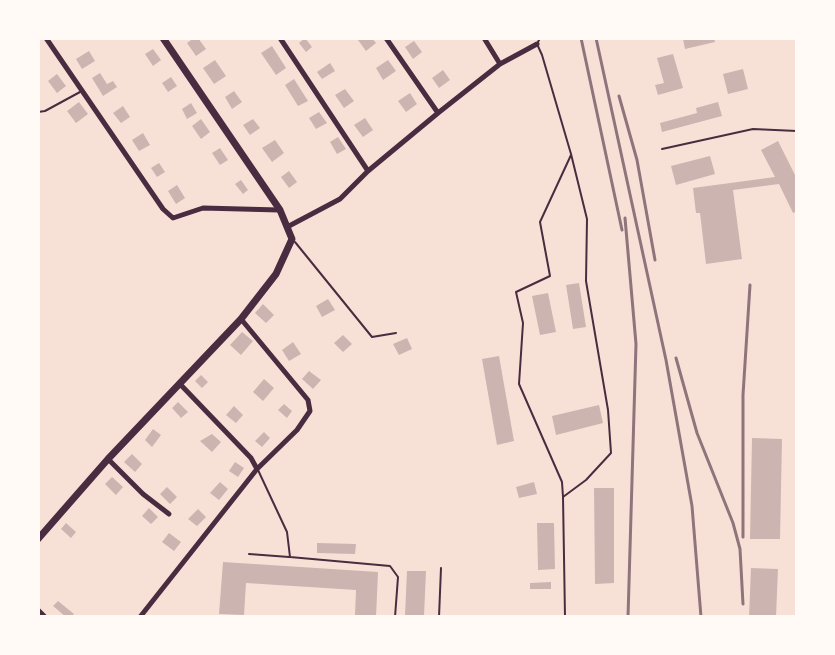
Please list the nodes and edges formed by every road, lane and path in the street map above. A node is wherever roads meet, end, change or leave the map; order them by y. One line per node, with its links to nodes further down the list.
1 (46, 38): 8 (street)
2 (163, 38): 15 (main road)
3 (280, 38): 14 (street)
4 (386, 38): 10 (street)
5 (484, 38): 7 (street)
6 (538, 41): 7 (street); 13 (lane)
7 (500, 64): 10 (street)
8 (82, 90): 9 (lane); 15 (street)
9 (38, 112)
10 (438, 113): 14 (street)
11 (797, 131): 12 (lane)
12 (662, 149)
13 (571, 154): 23 (lane); 23 (lane)
14 (368, 171): 16 (street)
15 (280, 210): 16 (main road)
16 (289, 226): 17 (main road)
17 (292, 239): 18 (main road); 19 (lane)
18 (241, 319): 20 (main road); 22 (street)
19 (396, 333)
20 (179, 383): 21 (main road); 22 (street)
21 (108, 459): 24 (street); 25 (main road)
22 (257, 469): 27 (lane); 31 (street)
23 (563, 497): 34 (lane)
24 (169, 514)
25 (38, 539)
26 (249, 554): 27 (lane)
27 (290, 557): 32 (lane)
28 (441, 568): 33 (lane)
29 (38, 610): 30 (street)
30 (45, 617)
31 (140, 617)
32 (395, 617)
33 (439, 617)
34 (565, 617)

